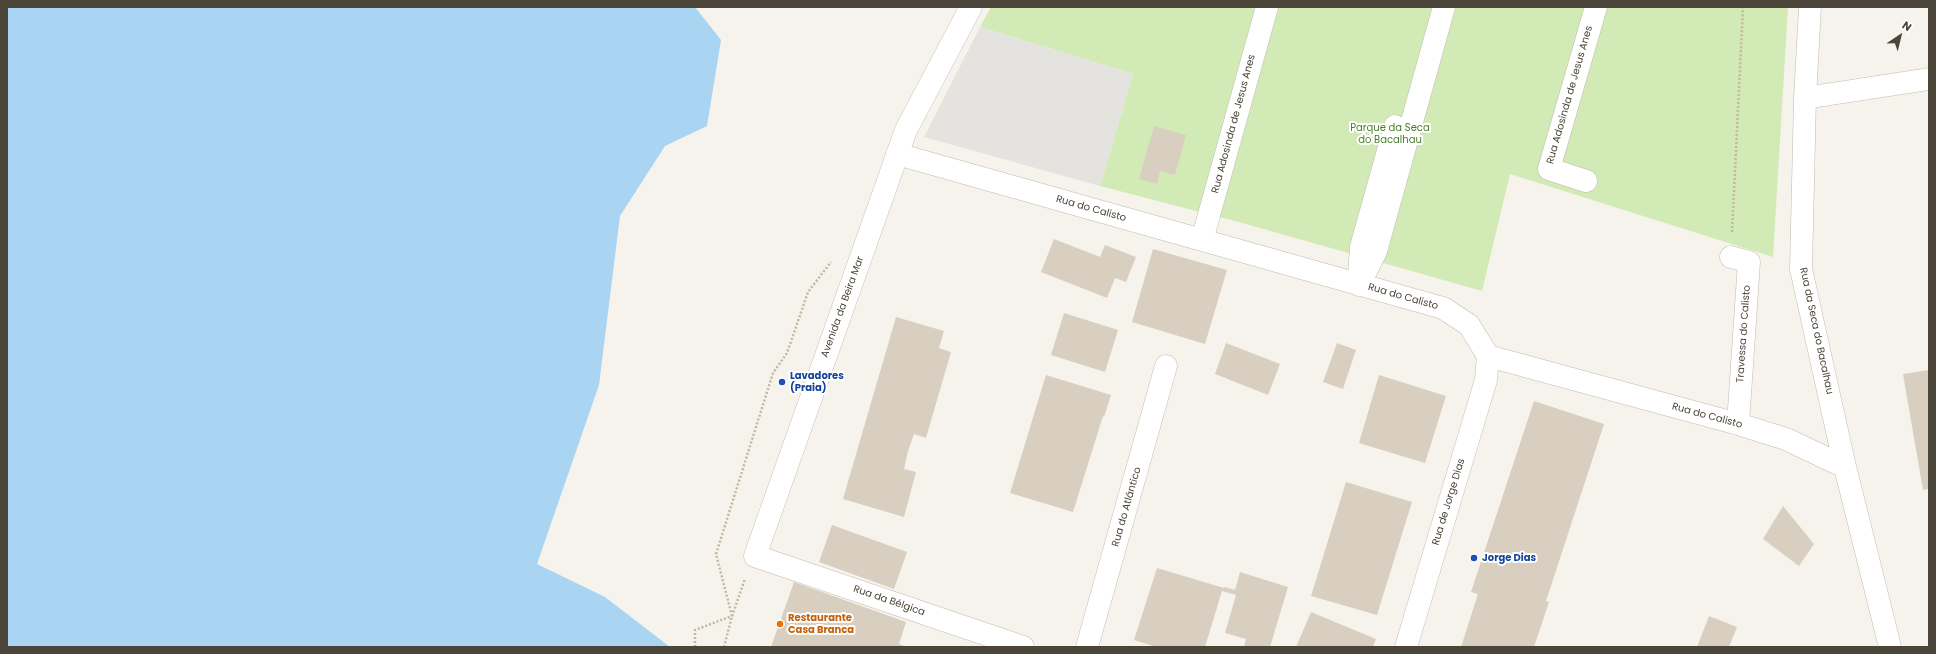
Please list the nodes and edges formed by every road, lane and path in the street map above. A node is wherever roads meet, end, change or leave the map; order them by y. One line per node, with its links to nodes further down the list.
1 (972, 7): 10 (street, Avenida da Beira Mar)
2 (1266, 7): 12 (street, Rua Adosinda de Jesus Anes)
3 (1428, 7): 15 (street)
4 (1444, 7): 15 (street)
5 (1596, 7): 11 (street, Rua Adosinda de Jesus Anes)
6 (1743, 7): 14 (path)
7 (1810, 7): 9 (street, Rua da Seca do Bacalhau)
8 (1929, 79): 9 (street)
9 (1805, 98): 19 (street, Rua da Seca do Bacalhau)
10 (897, 154): 12 (street, Rua do Calisto); 20 (street, Avenida da Beira Mar)
11 (1586, 181)
12 (1202, 240): 15 (street, Rua do Calisto)
13 (835, 256): 21 (path)
14 (1731, 256): 18 (street, Travessa do Calisto)
15 (1359, 284): 16 (street, Rua do Calisto)
16 (1488, 356): 18 (street, Rua do Calisto); 26 (street, Rua de Jorge Dias)
17 (1166, 366): 25 (street, Rua do Atlântico)
18 (1738, 424): 19 (street, Rua do Calisto)
19 (1845, 467): 27 (street)
20 (755, 556): 21 (path); 24 (street, Rua da Bélgica)
21 (732, 616): 22 (path); 23 (path)
22 (695, 647)
23 (724, 647)
24 (1023, 647)
25 (1087, 647)
26 (1406, 647)
27 (1890, 647)

